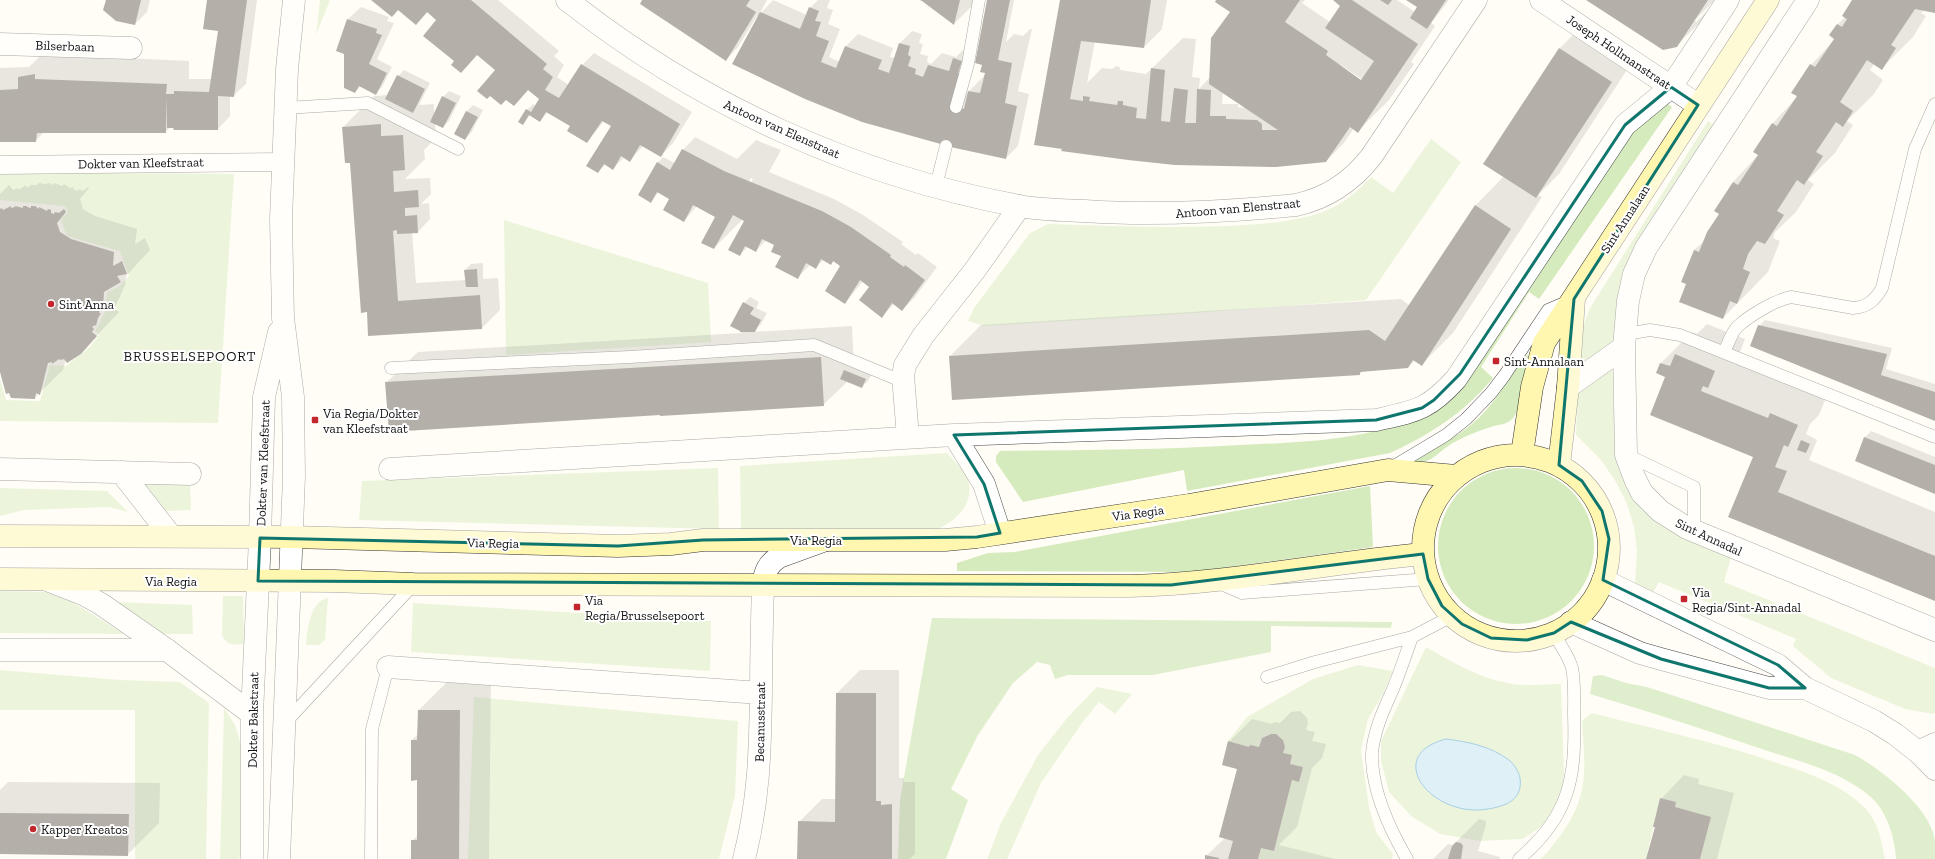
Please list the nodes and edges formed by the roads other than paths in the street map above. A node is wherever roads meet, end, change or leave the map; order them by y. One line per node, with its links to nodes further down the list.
1 (294, 0): 15 (street, Dokter van Kleefstraat)
2 (567, 0): 20 (street, Antoon van Elenstraat)
3 (979, 0): 14 (lane)
4 (1476, 0): 21 (street, Antoon van Elenstraat)
5 (1541, 0): 11 (street, Joseph Hollmanstraat)
6 (1728, 0): 11 (street)
7 (1768, 0): 13 (main road, Sint Annalaan)
8 (1808, 0): 24 (street)
9 (0, 44): 10 (street, Bilserbaan)
10 (131, 48)
11 (1671, 87): 13 (street, Joseph Hollmanstraat); 29 (street)
12 (1935, 104): 25 (lane)
13 (1698, 105): 22 (main road, Sint Annalaan)
14 (956, 107)
15 (285, 108): 17 (lane); 18 (street, Dokter van Kleefstraat)
16 (946, 146): 20 (lane)
17 (458, 149)
18 (282, 162): 19 (street, Dokter van Kleefstraat); 23 (street, Dokter van Kleefstraat)
19 (0, 165)
20 (936, 186): 21 (street, Antoon van Elenstraat)
21 (1020, 206): 27 (street)
22 (1574, 299): 28 (main road, Sint Annalaan); 32 (main road); 37 (lane)
23 (283, 318): 45 (street, Dokter van Kleefstraat); 46 (street, Dokter van Kleefstraat)
24 (1625, 340): 25 (lane); 28 (street); 33 (street, Sint Annadal)
25 (1724, 352): 31 (lane)
26 (391, 368): 27 (lane)
27 (904, 382): 30 (street)
28 (1568, 388): 34 (main road, Sint Annalaan)
29 (954, 435): 30 (street); 42 (street)
30 (908, 437): 36 (street)
31 (1935, 437)
32 (1522, 454): 34 (main road); 40 (main road)
33 (1626, 455): 41 (street, Sint Annadal); 41 (lane)
34 (1559, 465): 52 (main road)
35 (0, 469): 38 (street)
36 (390, 469)
37 (1388, 470): 40 (main road, Via Regia); 42 (main road, Via Regia)
38 (121, 472): 39 (street); 44 (street)
39 (190, 474)
40 (1456, 476): 48 (main road)
41 (1694, 531): 60 (street, Sint Annadal)
42 (1000, 533): 47 (main road, Via Regia)
43 (0, 536): 44 (main road, Via Regia)
44 (171, 536): 46 (main road, Via Regia)
45 (292, 537): 46 (main road, Via Regia); 47 (main road, Via Regia); 54 (street, Dokter van Kleefstraat)
46 (260, 538): 53 (street, Dokter van Kleefstraat)
47 (825, 540): 57 (street, Becanusstraat)
48 (1423, 554): 50 (main road); 55 (main road, Via Regia)
49 (0, 579): 51 (main road, Via Regia)
50 (1428, 579): 55 (lane); 58 (main road)
51 (47, 580): 53 (main road, Via Regia); 63 (street)
52 (1603, 580): 59 (main road); 66 (street)
53 (258, 581): 54 (main road, Via Regia); 68 (street, Dokter Bakstraat)
54 (291, 581): 56 (main road, Via Regia); 69 (street)
55 (1214, 581): 57 (main road, Via Regia)
56 (414, 584): 57 (main road, Via Regia); 69 (lane)
57 (763, 584): 67 (street, Becanusstraat)
58 (1452, 616): 59 (main road); 61 (lane)
59 (1563, 627): 66 (street); 77 (lane)
60 (1935, 630)
61 (1412, 637): 65 (lane); 76 (lane)
62 (0, 650): 63 (street)
63 (167, 650): 68 (street)
64 (388, 667): 67 (street); 74 (lane)
65 (1267, 677)
66 (1805, 688): 70 (street)
67 (761, 693): 75 (street, Becanusstraat)
68 (252, 714): 72 (street, Dokter Bakstraat)
69 (284, 724): 73 (street)
70 (1926, 748): 71 (street)
71 (1935, 769)
72 (252, 859)
73 (279, 859)
74 (371, 859)
75 (744, 859)
76 (1407, 859)
77 (1519, 859)

